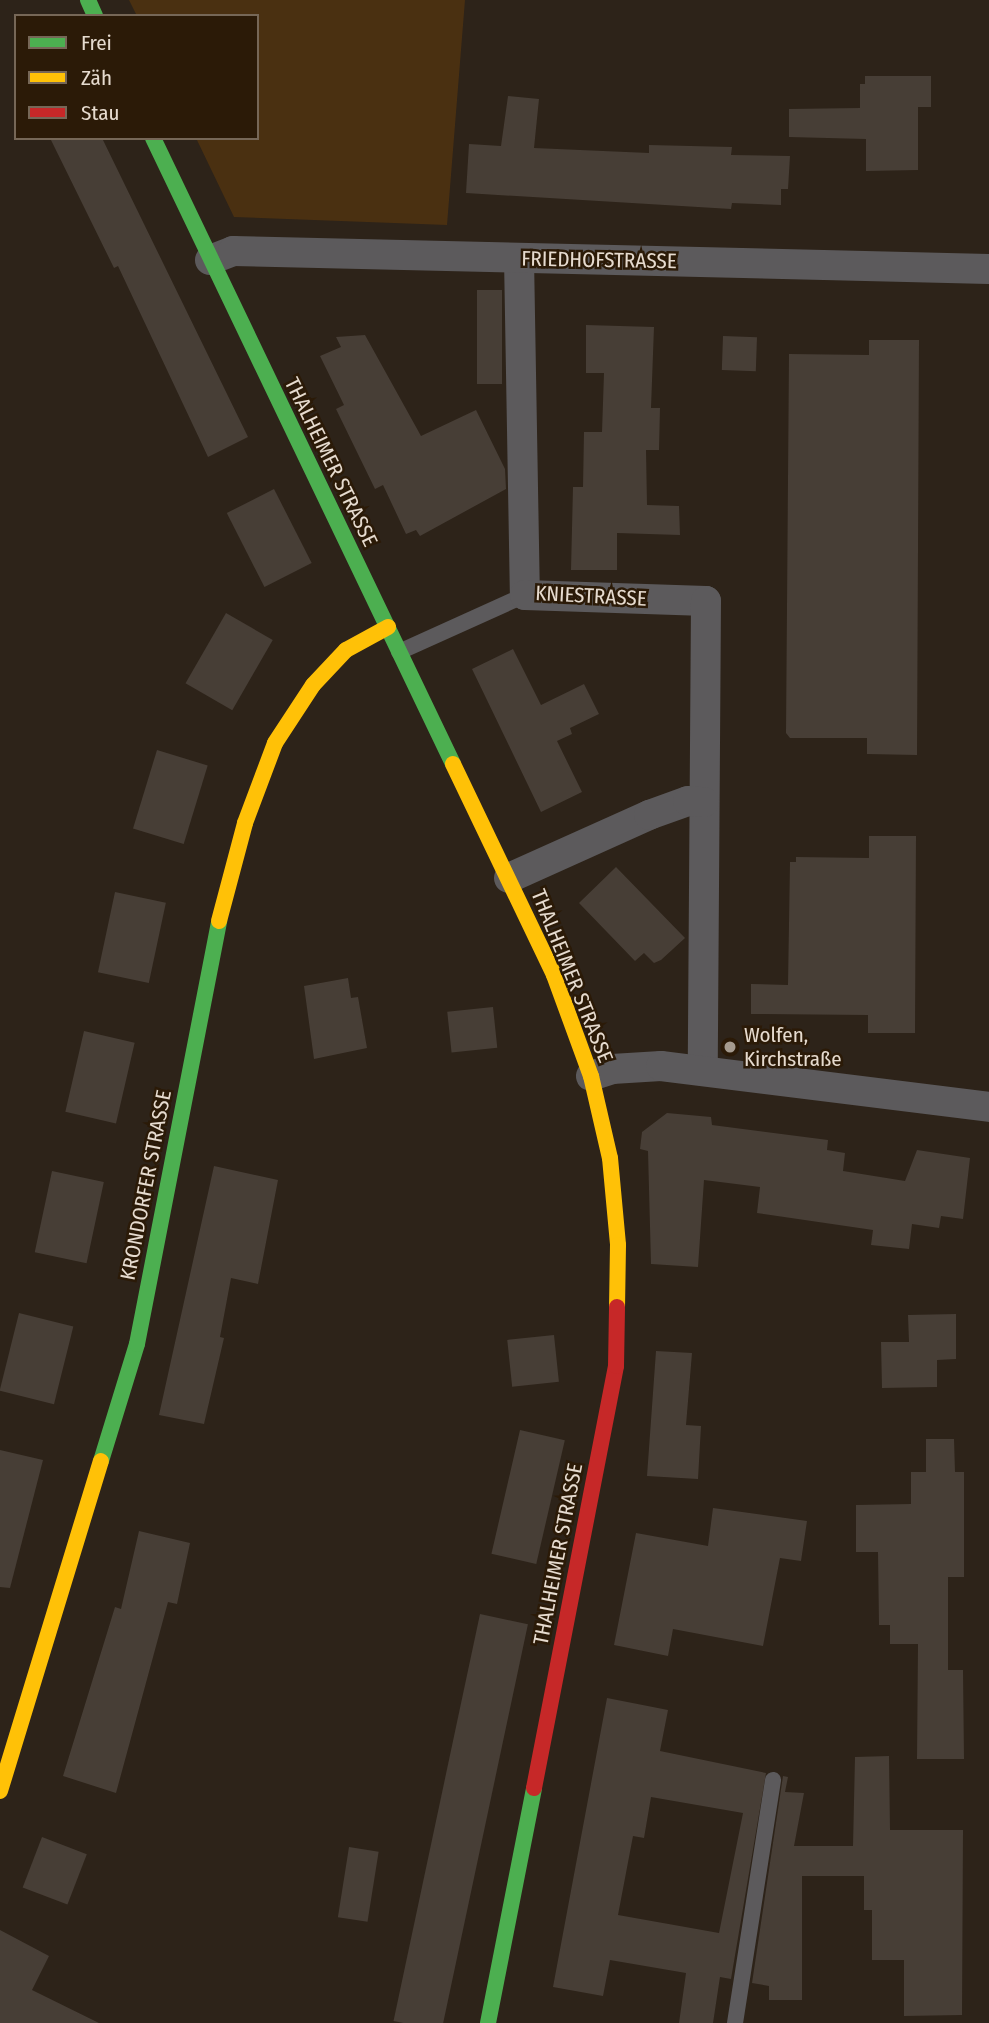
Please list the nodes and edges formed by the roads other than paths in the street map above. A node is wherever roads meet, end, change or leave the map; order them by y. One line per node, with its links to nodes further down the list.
1 (154, 140): 3 (street, THALHEIMER STRASSE)
2 (519, 258): 3 (street, FRIEDHOFSTRASSE); 4 (street, FRIEDHOFSTRASSE); 5 (street, KNIESTRASSE)
3 (210, 260): 6 (street, THALHEIMER STRASSE)
4 (989, 269)
5 (525, 595): 7 (lane); 8 (street, KNIESTRASSE)
6 (388, 627): 7 (street, THALHEIMER STRASSE); 14 (street, KRONDORFER STRASSE)
7 (399, 652): 9 (street, THALHEIMER STRASSE)
8 (704, 802): 9 (street); 10 (street, KNIESTRASSE)
9 (509, 878): 11 (street, THALHEIMER STRASSE)
10 (703, 1070): 11 (street); 12 (street)
11 (591, 1076): 15 (street, THALHEIMER STRASSE)
12 (989, 1107)
13 (773, 1780): 16 (lane)
14 (0, 1791)
15 (488, 2023)
16 (735, 2023)

